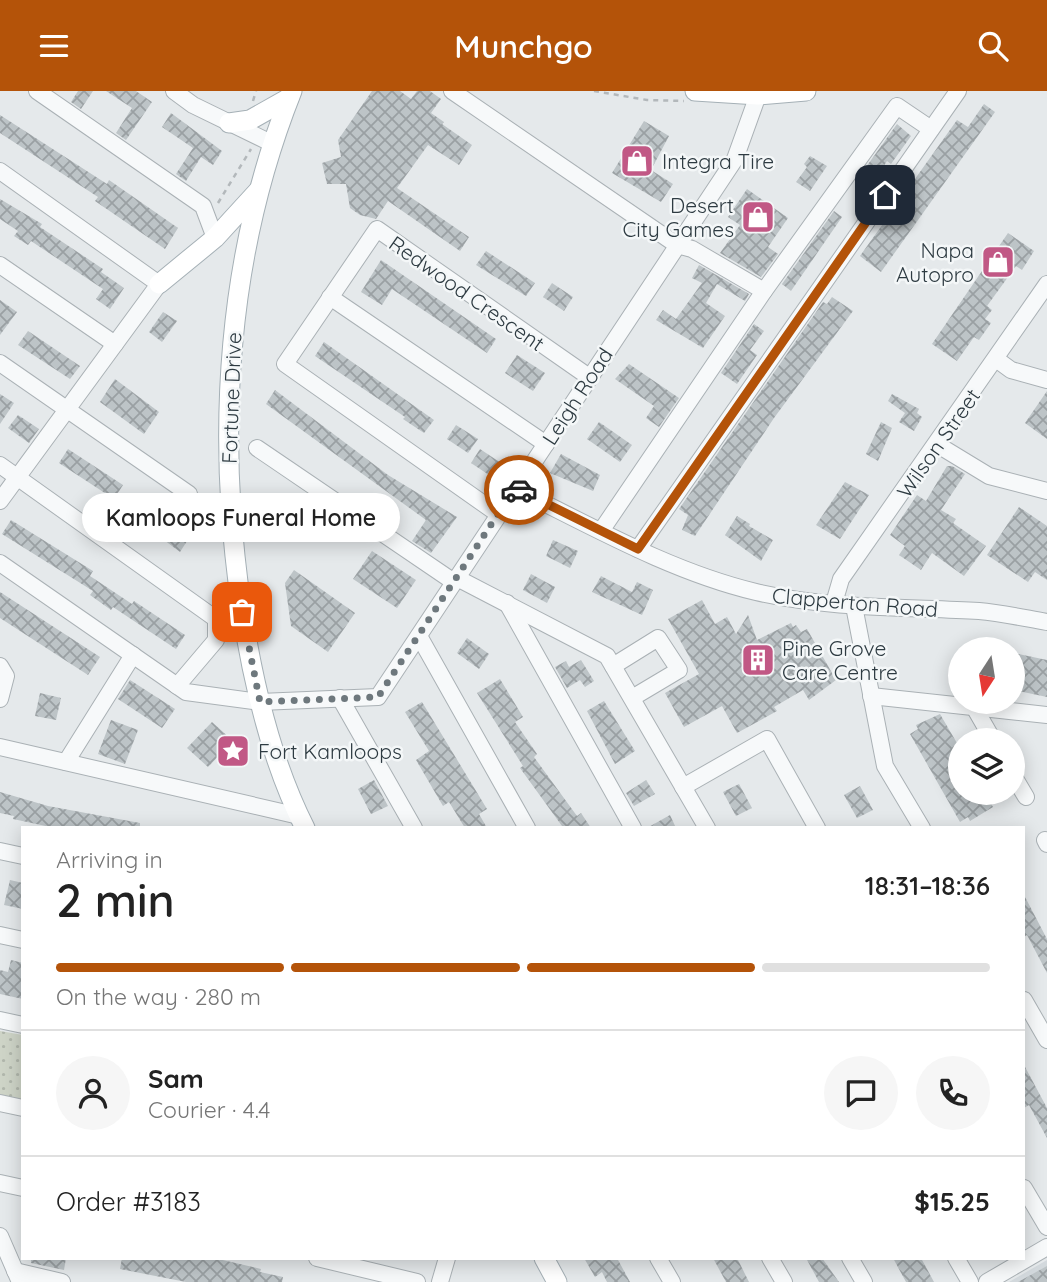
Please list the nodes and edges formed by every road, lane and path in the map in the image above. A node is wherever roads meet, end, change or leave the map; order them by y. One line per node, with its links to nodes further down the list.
1 (37, 91): 17 (street)
2 (174, 91): 10 (street)
3 (452, 91): 18 (street)
4 (594, 91): 9 (path)
5 (806, 91): 8 (main road)
6 (958, 91): 13 (street)
7 (290, 95): 12 (main road); 14 (main road, Fortune Drive)
8 (758, 95): 9 (main road); 18 (street, Leigh Road)
9 (692, 96)
10 (197, 98): 12 (street)
11 (895, 99): 13 (street); 22 (street)
12 (229, 123): 14 (street)
13 (932, 128): 41 (street)
14 (271, 143): 16 (main road, Fortune Drive)
15 (0, 171): 20 (street)
16 (258, 190): 17 (main road); 57 (main road, Fortune Drive)
17 (215, 238): 20 (main road)
18 (677, 245): 22 (street); 27 (street, Leigh Road)
19 (0, 265): 24 (street)
20 (159, 284): 24 (street)
21 (1047, 284): 25 (street, Wilson Street)
22 (764, 291): 40 (street)
23 (330, 297): 27 (street, Redwood Crescent); 30 (street); 39 (street, Redwood Crescent)
24 (115, 344): 29 (street)
25 (996, 359): 28 (street); 31 (street, Wilson Street)
26 (0, 363): 29 (street)
27 (589, 377): 30 (street, Leigh Road)
28 (1047, 380)
29 (67, 409): 34 (street); 37 (street)
30 (546, 444): 35 (street, Leigh Road)
31 (938, 445): 36 (street); 45 (street, Wilson Street)
32 (257, 448): 43 (street)
33 (0, 465): 34 (street)
34 (18, 477): 38 (street); 52 (street)
35 (516, 489): 39 (street, Leigh Road); 40 (street, Clapperton Road)
36 (1047, 491)
37 (189, 494)
38 (0, 501)
39 (498, 514): 43 (street, Leigh Road)
40 (601, 531): 41 (street, Clapperton Road)
41 (638, 549): 45 (street, Clapperton Road)
42 (0, 563): 49 (street, Leigh Road)
43 (455, 580): 44 (street); 48 (street, Leigh Road)
44 (507, 603): 51 (street); 67 (street)
45 (834, 603): 46 (street, Clapperton Road)
46 (854, 606): 47 (street, Clapperton Road); 53 (street)
47 (1047, 622)
48 (419, 636): 54 (street, Leigh Road); 66 (street)
49 (133, 655): 52 (street, Leigh Road); 62 (street)
50 (0, 666): 56 (street)
51 (613, 666): 55 (street); 55 (street)
52 (177, 686): 57 (street, Leigh Road)
53 (871, 696): 58 (street); 70 (street)
54 (340, 698): 57 (street, Leigh Road); 65 (street)
55 (632, 698): 63 (street)
56 (0, 699)
57 (260, 702): 64 (main road, Fortune Drive)
58 (948, 704)
59 (1026, 713): 60 (street)
60 (1047, 715)
61 (0, 747): 62 (street)
62 (66, 762): 64 (street)
63 (683, 787): 68 (street); 69 (street)
64 (302, 822)
65 (413, 826)
66 (526, 826)
67 (632, 826)
68 (706, 826)
69 (816, 826)
70 (921, 826)
71 (0, 851): 72 (street)
72 (21, 856)
73 (0, 935): 74 (street)
74 (21, 940)
75 (1025, 1002): 78 (street)
76 (0, 1020): 77 (street)
77 (21, 1025)
78 (1036, 1026): 79 (street)
79 (1047, 1040)
80 (0, 1103): 81 (street)
81 (21, 1108)
82 (0, 1183): 83 (street)
83 (21, 1188)
84 (1025, 1190): 85 (street)
85 (1047, 1227)
86 (0, 1236): 97 (street)
87 (1047, 1247): 96 (street)
88 (325, 1260): 99 (street)
89 (446, 1260): 100 (street)
90 (545, 1260): 101 (main road)
91 (659, 1260): 102 (street)
92 (771, 1260): 103 (street)
93 (851, 1260): 104 (street)
94 (957, 1260): 105 (street)
95 (1025, 1260): 106 (street)
96 (1025, 1260)
97 (17, 1277): 98 (street)
98 (62, 1282)
99 (417, 1282)
100 (440, 1282)
101 (557, 1282)
102 (672, 1282)
103 (784, 1282)
104 (863, 1282)
105 (970, 1282)
106 (987, 1282)

